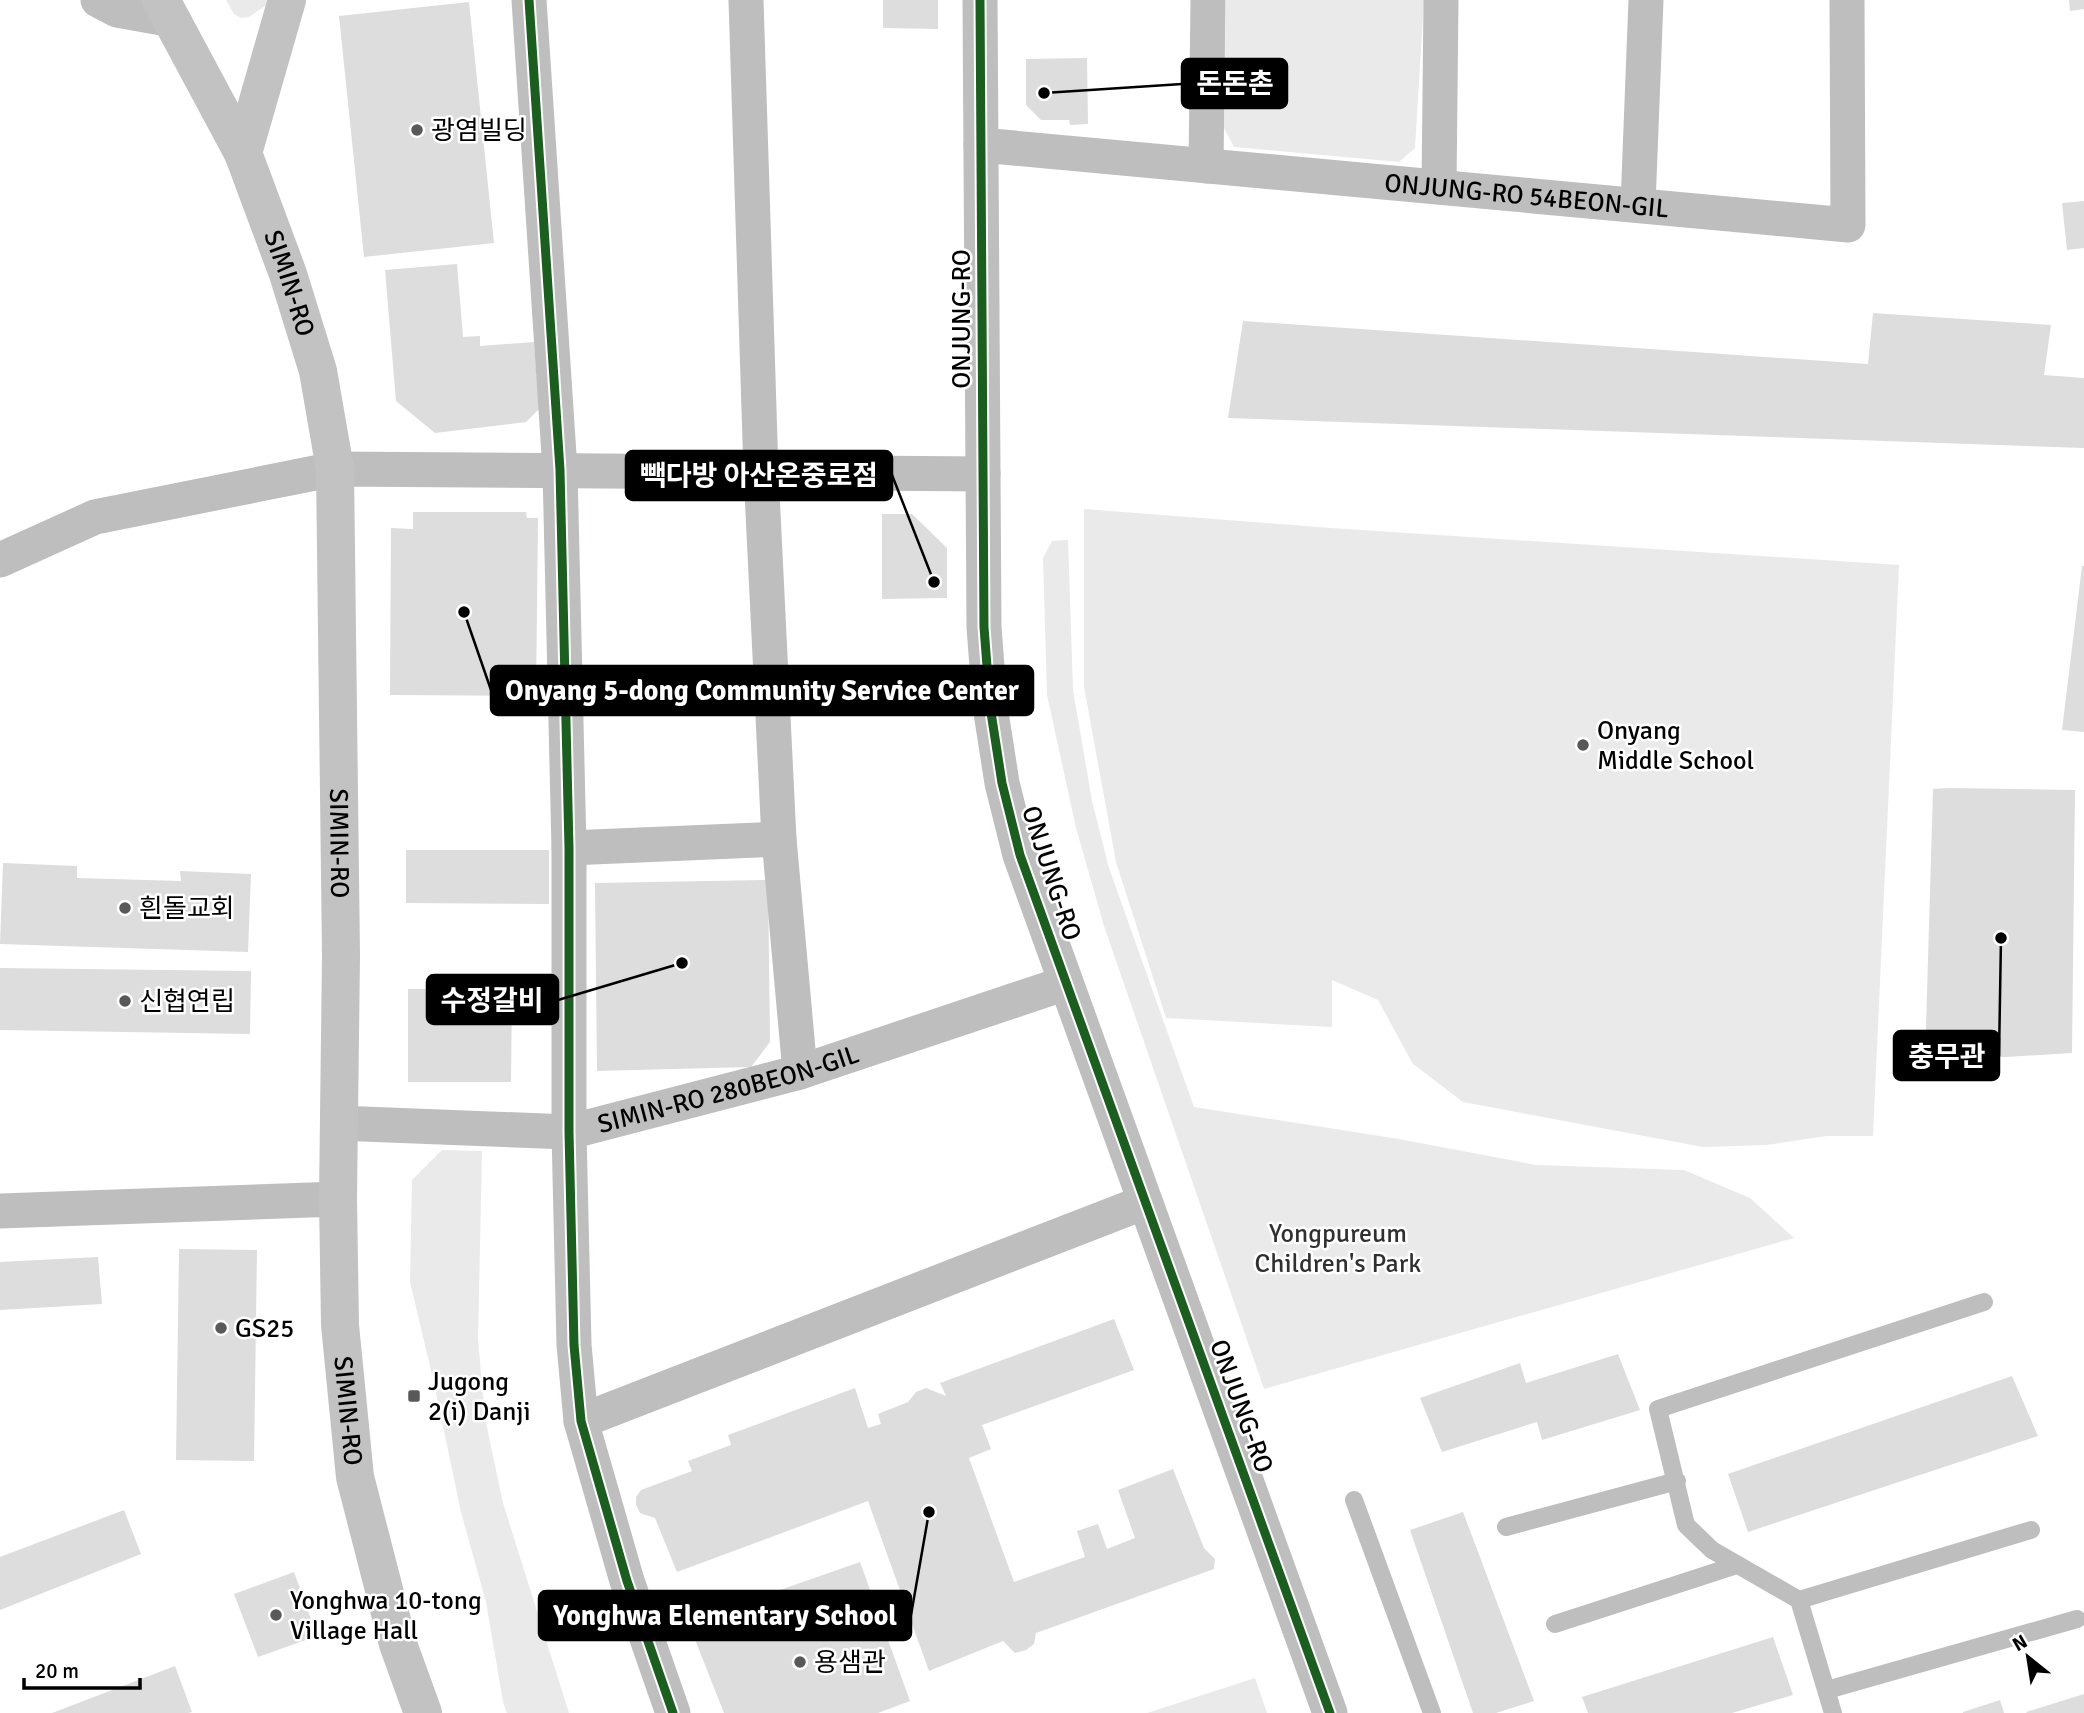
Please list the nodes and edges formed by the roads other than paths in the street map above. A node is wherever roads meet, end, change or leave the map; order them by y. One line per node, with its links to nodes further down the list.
1 (98, 0): 10 (street)
2 (287, 0): 12 (main road)
3 (529, 0): 17 (street)
4 (746, 0): 18 (street)
5 (980, 0): 11 (street, ONJUNG-RO)
6 (1208, 0): 13 (street)
7 (1441, 0): 14 (street)
8 (1646, 0): 15 (street)
9 (1847, 0): 15 (street, ONJUNG-RO 54BEON-GIL)
10 (167, 10): 12 (main road, SIMIN-RO)
11 (981, 145): 13 (street, ONJUNG-RO 54BEON-GIL); 19 (street, ONJUNG-RO)
12 (243, 153): 16 (main road, SIMIN-RO)
13 (1206, 166): 14 (street, ONJUNG-RO 54BEON-GIL)
14 (1439, 187): 15 (street, ONJUNG-RO 54BEON-GIL)
15 (1638, 205)
16 (335, 469): 17 (street); 20 (street); 25 (main road, SIMIN-RO)
17 (560, 470): 18 (street); 22 (street)
18 (761, 471): 19 (street); 21 (street)
19 (983, 474): 23 (street, ONJUNG-RO)
20 (0, 560)
21 (779, 839): 22 (street); 24 (street)
22 (569, 848): 26 (street)
23 (1066, 983): 24 (street, SIMIN-RO 280BEON-GIL); 28 (street, ONJUNG-RO)
24 (800, 1072): 26 (street, SIMIN-RO 280BEON-GIL)
25 (338, 1123): 26 (street, SIMIN-RO 280BEON-GIL); 27 (main road, SIMIN-RO)
26 (569, 1132): 31 (street)
27 (338, 1199): 29 (street); 41 (main road, SIMIN-RO)
28 (1145, 1202): 31 (street); 43 (street, ONJUNG-RO)
29 (0, 1211)
30 (1984, 1302): 32 (lane)
31 (581, 1421): 42 (street)
32 (1676, 1481): 34 (lane); 36 (lane)
33 (1354, 1500): 44 (lane)
34 (1506, 1527)
35 (2031, 1530): 37 (lane)
36 (1737, 1565): 37 (lane); 39 (lane)
37 (1799, 1601): 40 (lane)
38 (2077, 1619): 40 (lane)
39 (1555, 1624)
40 (1826, 1690): 45 (lane)
41 (423, 1713)
42 (673, 1713)
43 (1330, 1713)
44 (1432, 1713)
45 (1833, 1713)

